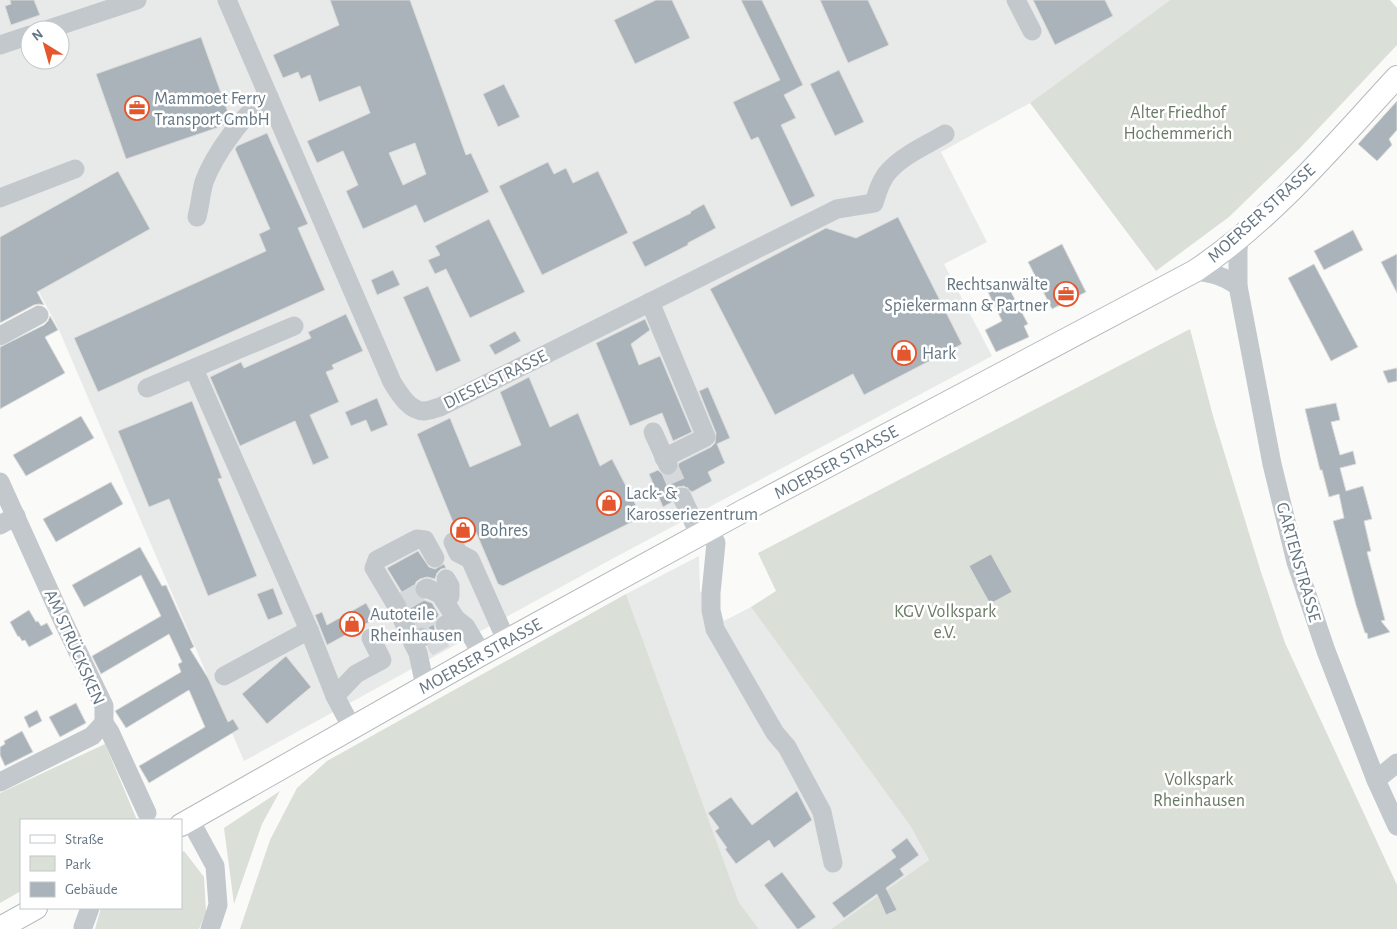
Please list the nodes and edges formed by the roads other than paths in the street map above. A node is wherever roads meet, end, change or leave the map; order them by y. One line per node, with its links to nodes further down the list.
1 (137, 0): 4 (street)
2 (227, 0): 9 (street, DIESELSTRASSE)
3 (1016, 0): 5 (street)
4 (70, 22)
5 (1032, 31)
6 (20, 38): 7 (street)
7 (0, 45)
8 (1397, 77): 14 (main road, MOERSER STRASSE)
9 (269, 97): 13 (street); 17 (street, DIESELSTRASSE)
10 (945, 134): 17 (street, DIESELSTRASSE)
11 (75, 170): 12 (street)
12 (0, 198)
13 (197, 217)
14 (1240, 237): 15 (main road, MOERSER STRASSE); 16 (street, GARTENSTRASSE)
15 (1195, 271): 16 (street); 27 (main road, MOERSER STRASSE)
16 (1238, 286): 41 (street, GARTENSTRASSE)
17 (650, 302): 23 (street)
18 (39, 315): 20 (street)
19 (294, 326): 21 (street)
20 (0, 336)
21 (194, 369): 22 (street); 31 (street)
22 (147, 388)
23 (653, 432)
24 (0, 482): 26 (street, AM STRÜCKSKEN)
25 (682, 497): 27 (street)
26 (8, 520): 38 (street, AM STRÜCKSKEN)
27 (705, 533): 33 (main road, MOERSER STRASSE); 46 (street)
28 (453, 542): 33 (street)
29 (434, 558): 36 (street)
30 (445, 608): 34 (street)
31 (308, 630): 35 (street); 37 (street)
32 (370, 638): 37 (street)
33 (506, 640): 34 (main road, MOERSER STRASSE)
34 (482, 654): 36 (main road, MOERSER STRASSE)
35 (224, 676)
36 (425, 686): 39 (main road, MOERSER STRASSE)
37 (335, 696): 39 (street)
38 (104, 723): 42 (street); 43 (street, AM STRÜCKSKEN)
39 (352, 728): 44 (main road, MOERSER STRASSE)
40 (1397, 763): 41 (street)
41 (1376, 780): 45 (street, GARTENSTRASSE)
42 (0, 782)
43 (147, 813)
44 (186, 822): 51 (street)
45 (1397, 826)
46 (833, 863)
47 (34, 909): 50 (main road)
48 (90, 909): 49 (street)
49 (82, 927)
50 (0, 928)
51 (210, 929)

